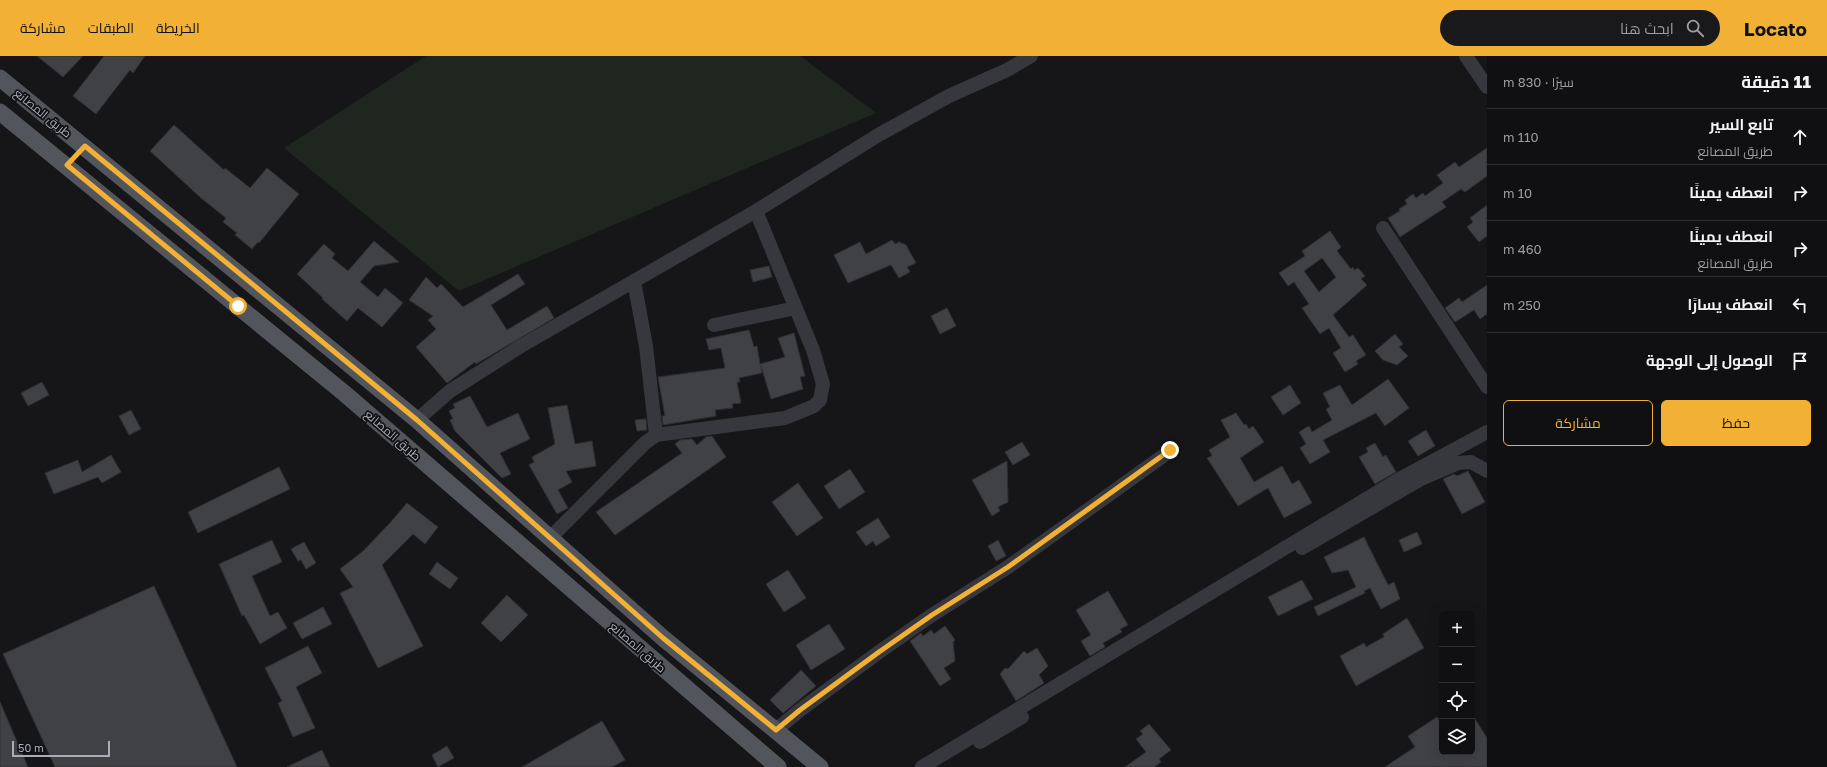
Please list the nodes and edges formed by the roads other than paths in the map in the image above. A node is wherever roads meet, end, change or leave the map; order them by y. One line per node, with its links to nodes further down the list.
1 (1032, 56): 8 (street)
2 (1466, 56): 4 (street)
3 (0, 78): 6 (main road, طريق المصانع)
4 (1487, 87)
5 (0, 112): 7 (main road, طريق المصانع)
6 (85, 146): 7 (main road); 14 (main road, طريق المصانع)
7 (67, 165): 21 (main road, طريق المصانع)
8 (756, 210): 10 (street); 11 (street)
9 (1383, 228): 13 (street)
10 (634, 281): 14 (street); 16 (street)
11 (796, 308): 12 (street); 16 (street)
12 (714, 325)
13 (1487, 386)
14 (417, 420): 19 (main road, طريق المصانع)
15 (1487, 432): 23 (street)
16 (656, 435): 19 (street)
17 (1170, 450): 20 (street)
18 (1487, 470): 24 (street)
19 (550, 538): 20 (main road, طريق المصانع)
20 (776, 730): 22 (main road, طريق المصانع)
21 (778, 767)
22 (820, 767)
23 (922, 767)
24 (938, 767)

